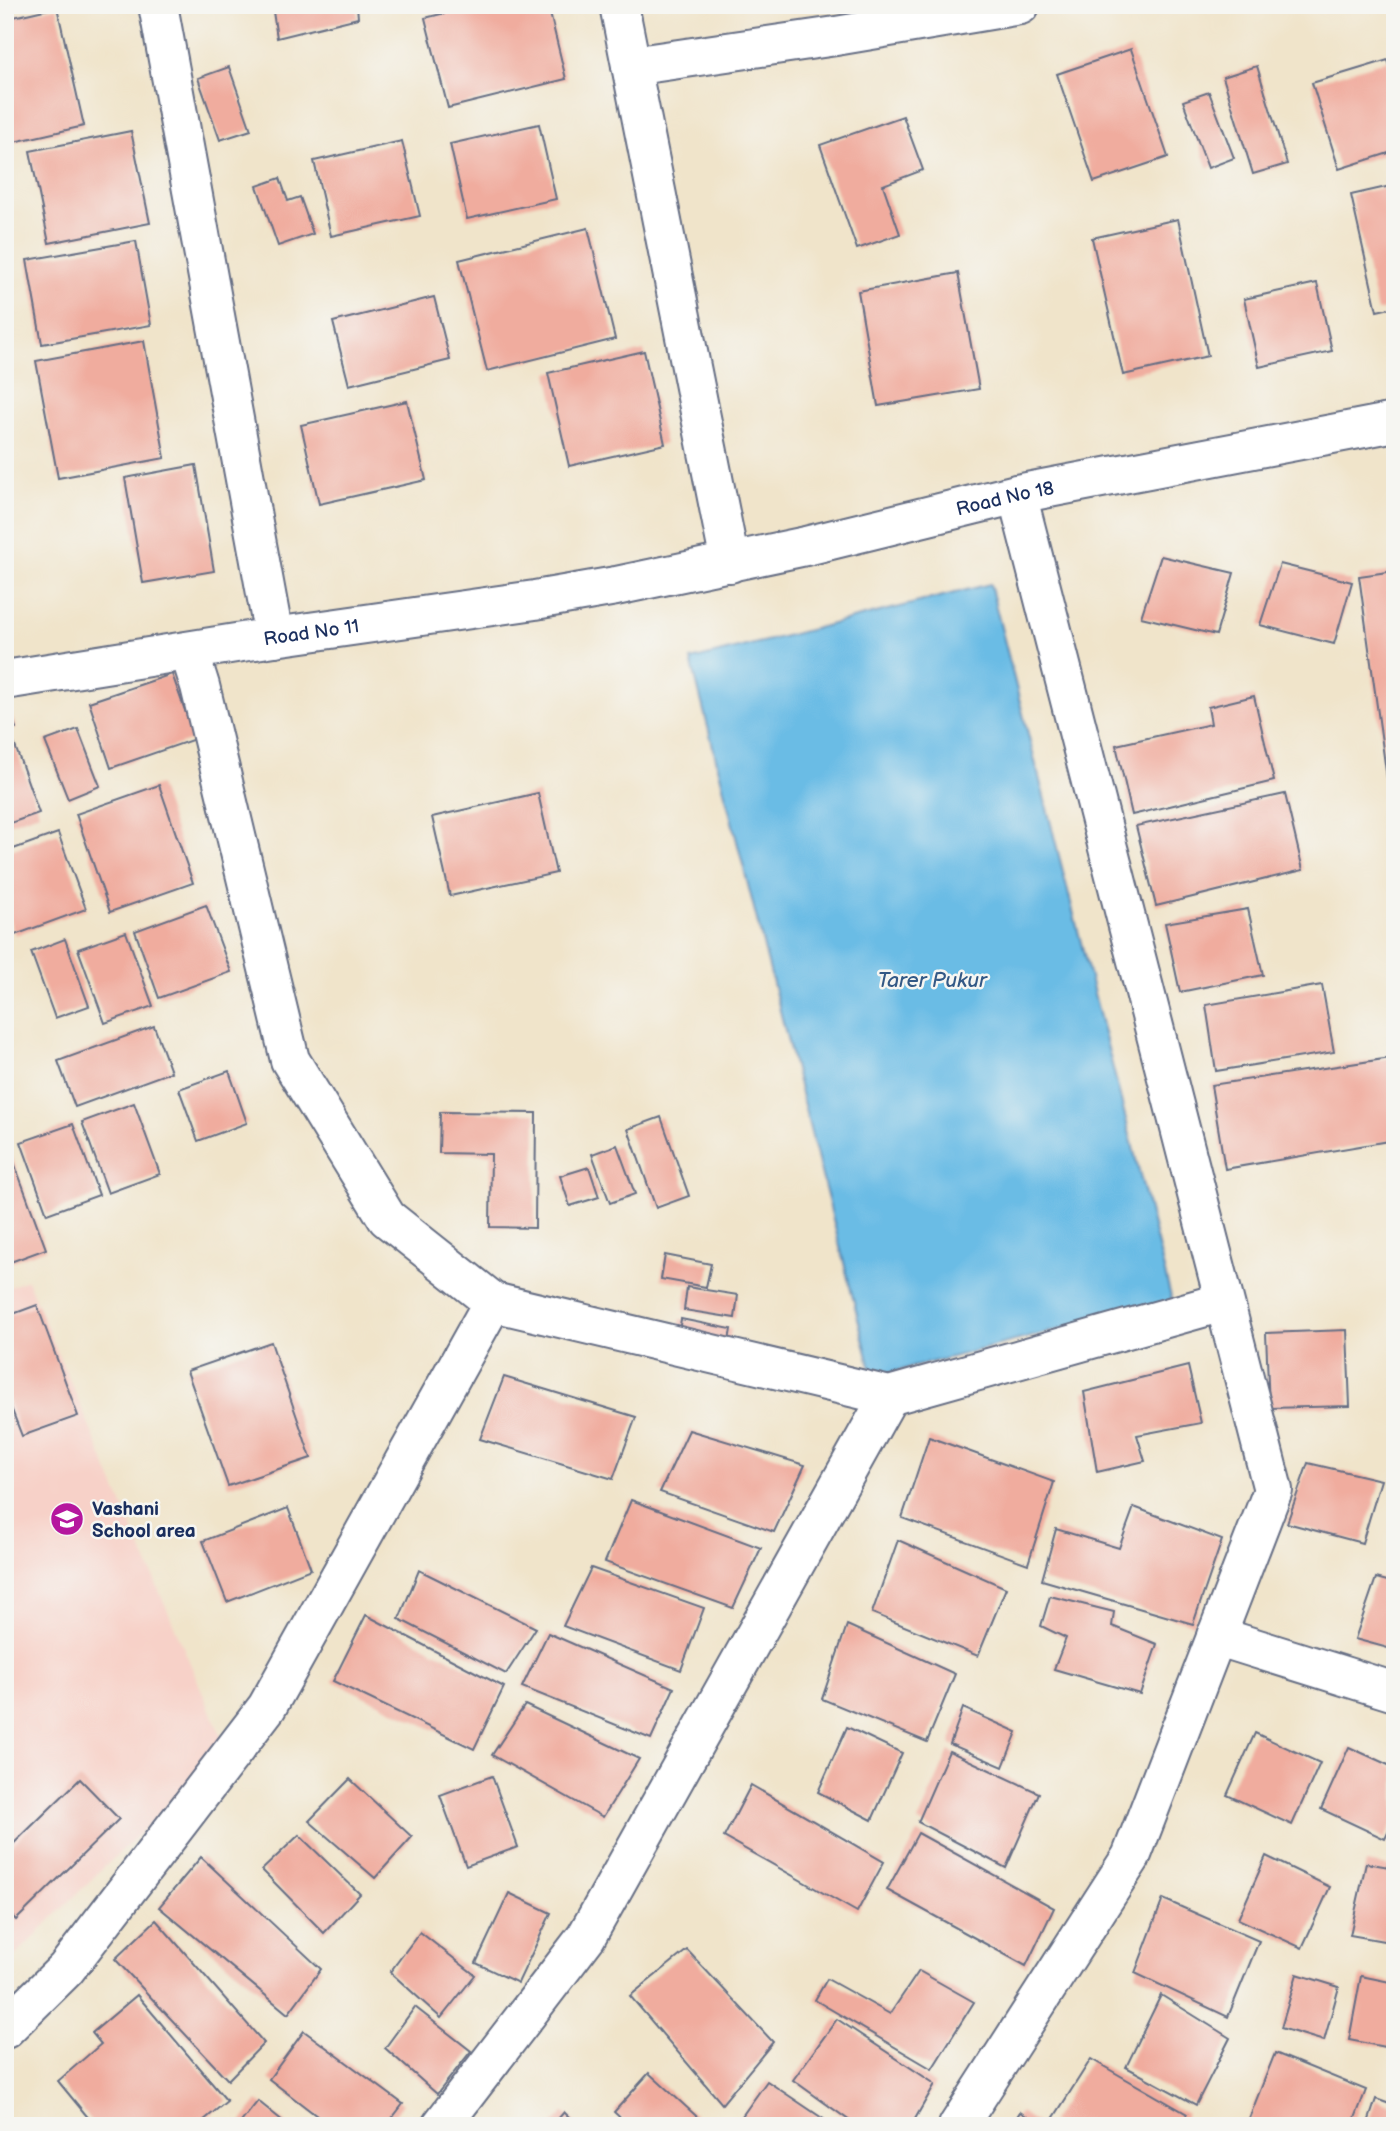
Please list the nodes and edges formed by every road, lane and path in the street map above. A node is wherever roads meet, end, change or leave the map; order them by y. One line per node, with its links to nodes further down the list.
1 (158, 5): 10 (street)
2 (619, 5): 5 (street)
3 (1020, 5): 4 (street)
4 (937, 12): 5 (street)
5 (631, 66): 8 (street)
6 (1395, 422): 7 (street, Road No 18)
7 (1017, 494): 8 (street, Road No 18); 14 (street)
8 (730, 564): 9 (street, Road No 18)
9 (616, 586): 10 (street, Road No 11)
10 (274, 637): 11 (street, Road No 11)
11 (189, 650): 12 (street, Road No 11); 13 (street)
12 (5, 680)
13 (493, 1302): 15 (street); 18 (street)
14 (1223, 1302): 15 (street); 16 (street)
15 (888, 1396): 19 (street)
16 (1216, 1636): 17 (street); 20 (street)
17 (1395, 1692)
18 (5, 2029)
19 (441, 2126)
20 (958, 2126)

